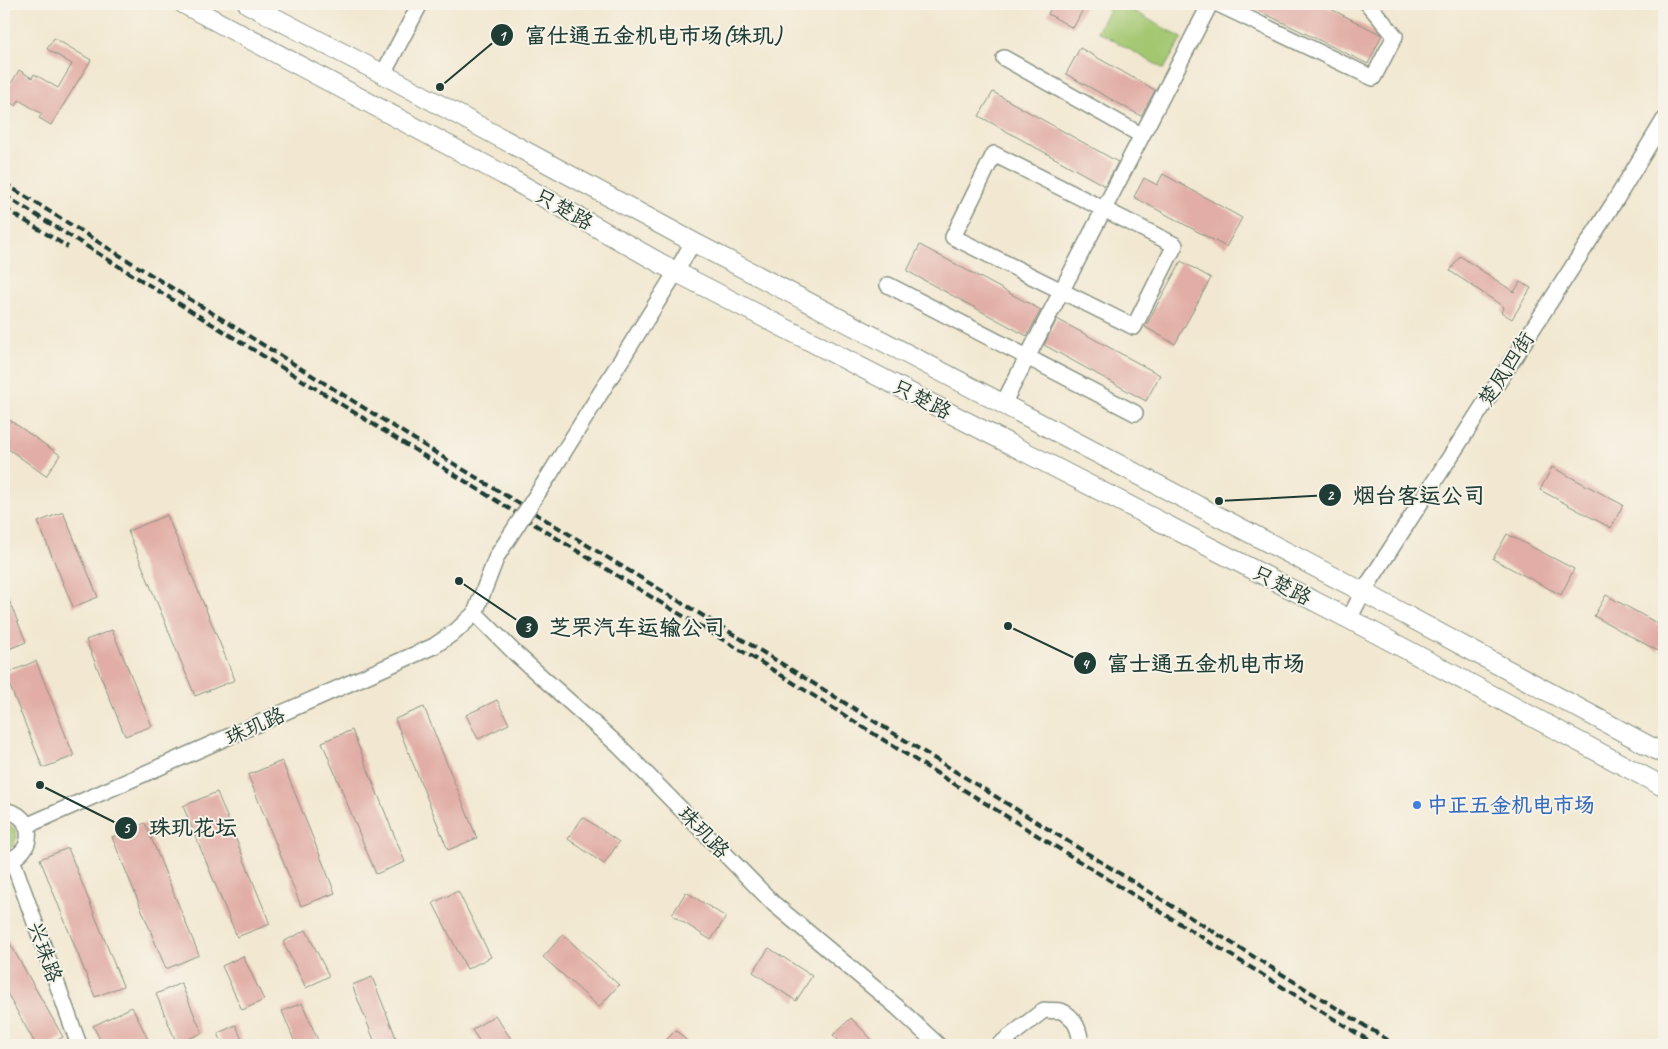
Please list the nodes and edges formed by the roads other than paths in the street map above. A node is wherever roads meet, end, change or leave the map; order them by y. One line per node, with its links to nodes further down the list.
1 (184, 4): 13 (main road, 只楚路)
2 (248, 4): 8 (main road, 只楚路)
3 (420, 4): 8 (street)
4 (1210, 4): 10 (street)
5 (1218, 4): 6 (street)
6 (1368, 4)
7 (1004, 58): 10 (street)
8 (383, 74): 12 (main road, 只楚路)
9 (1664, 120): 19 (street, 楚凤四街)
10 (1141, 135): 11 (street)
11 (1103, 209): 15 (street); 15 (street); 15 (street)
12 (693, 242): 13 (street, 珠玑路); 17 (main road, 只楚路)
13 (676, 272): 20 (street, 珠玑路, bridge); 21 (main road, 只楚路)
14 (888, 284): 16 (street)
15 (1061, 291): 16 (street)
16 (1028, 356): 17 (street); 18 (street)
17 (1003, 404): 19 (main road, 只楚路)
18 (1135, 413)
19 (1362, 592): 21 (street, 楚凤四街); 22 (main road, 只楚路)
20 (475, 613): 25 (street, 珠玑路); 28 (street, 珠玑路)
21 (1349, 620): 23 (main road, 只楚路)
22 (1664, 754)
23 (1664, 787)
24 (4, 811): 25 (street)
25 (26, 826): 26 (street)
26 (8, 860): 27 (street, 兴珠路)
27 (79, 1045)
28 (938, 1045)
29 (999, 1045): 30 (street)
30 (1082, 1045)

